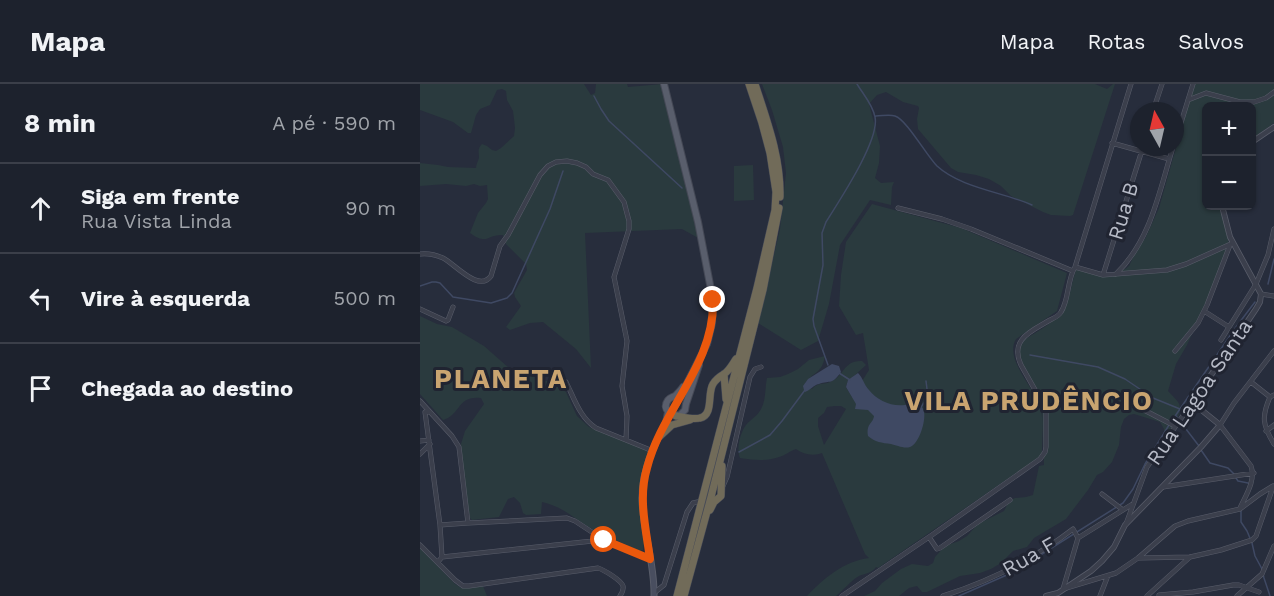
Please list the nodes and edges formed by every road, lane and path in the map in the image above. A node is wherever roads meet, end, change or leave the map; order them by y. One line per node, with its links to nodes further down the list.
1 (664, 84): 37 (main road)
2 (749, 84): 39 (highway)
3 (755, 84): 54 (highway)
4 (1131, 84): 13 (street)
5 (1162, 84): 9 (street)
6 (1193, 84): 8 (street)
7 (1274, 92): 8 (street)
8 (1188, 100): 10 (street)
9 (1157, 102)
10 (1184, 113)
11 (1274, 127): 12 (street)
12 (1256, 139)
13 (1112, 143): 14 (street); 24 (street)
14 (1130, 147)
15 (1140, 156): 26 (street, Rua B)
16 (1161, 156): 18 (street)
17 (1170, 156): 18 (street)
18 (1169, 159): 25 (street)
19 (898, 208): 24 (street)
20 (1223, 210): 22 (street)
21 (1274, 229): 27 (street)
22 (1231, 244): 25 (street); 27 (street); 32 (street)
23 (420, 254): 61 (street)
24 (1074, 269): 26 (street); 83 (street)
25 (1115, 274): 26 (street)
26 (1103, 275)
27 (1256, 284): 28 (street); 33 (street)
28 (1261, 294): 29 (street); 47 (street, Rua Lagoa Santa)
29 (1274, 296)
30 (453, 307): 31 (street)
31 (420, 309)
32 (1204, 311): 33 (street); 35 (street)
33 (1229, 327): 34 (street)
34 (1221, 340)
35 (1175, 351)
36 (1274, 351): 41 (street)
37 (700, 357): 45 (main road); 50 (main road)
38 (761, 367): 69 (street)
39 (729, 372): 42 (highway); 43 (highway); 49 (highway); 54 (highway)
40 (566, 382): 61 (street)
41 (1251, 382): 44 (street); 56 (street)
42 (725, 389): 43 (highway); 49 (highway)
43 (710, 394): 53 (highway)
44 (1272, 396): 59 (street)
45 (678, 397): 50 (main road); 52 (main road)
46 (1130, 399): 58 (street)
47 (1194, 400): 56 (street); 58 (street, Rua Lagoa Santa)
48 (420, 401): 51 (street)
49 (727, 404): 71 (highway)
50 (685, 407): 52 (main road); 53 (highway)
51 (425, 412): 63 (street); 80 (street)
52 (672, 414): 53 (highway); 55 (main road)
53 (695, 418): 60 (highway)
54 (730, 421): 65 (highway)
55 (666, 423): 60 (main road)
56 (1220, 425): 68 (street); 72 (street)
57 (1274, 425): 59 (street)
58 (1176, 426): 77 (street, Rua Lagoa Santa)
59 (1266, 431): 64 (street)
60 (659, 437): 66 (main road)
61 (626, 440): 66 (street)
62 (420, 441): 63 (street)
63 (429, 442): 67 (street); 81 (street)
64 (1274, 444)
65 (723, 450): 69 (highway); 74 (highway)
66 (652, 453): 91 (main road)
67 (420, 454)
68 (1254, 473): 72 (street); 78 (street)
69 (724, 477): 74 (highway)
70 (1274, 485): 78 (street); 89 (street)
71 (706, 486): 74 (highway); 76 (highway)
72 (1162, 487): 82 (street)
73 (1102, 494): 79 (street)
74 (714, 498): 105 (highway)
75 (1010, 500): 83 (street)
76 (702, 501): 102 (street); 104 (highway)
77 (1132, 505): 79 (street); 82 (street, Rua Lagoa Santa)
78 (1240, 509): 90 (street)
79 (1123, 510): 84 (street)
80 (468, 522): 81 (street); 85 (street)
81 (440, 525): 88 (street)
82 (1125, 525): 95 (street)
83 (929, 537): 106 (street)
84 (1078, 538): 95 (street, Rua F); 98 (street, Rua F)
85 (604, 540): 88 (street); 91 (street)
86 (420, 545): 92 (street)
87 (1274, 546): 94 (street)
88 (442, 557): 92 (street)
89 (1190, 557): 90 (street); 96 (street)
90 (1138, 558): 93 (street)
91 (650, 559): 102 (main road)
92 (438, 562): 99 (street)
93 (1107, 577): 95 (street); 109 (street)
94 (1245, 588): 97 (street); 101 (street); 111 (street)
95 (1063, 589): 100 (street)
96 (1154, 591): 103 (street); 110 (street)
97 (1258, 592)
98 (959, 593): 107 (street)
99 (621, 594)
100 (1058, 594): 108 (street)
101 (1191, 594): 103 (street)
102 (654, 595)
103 (1158, 595)
104 (676, 596)
105 (684, 596)
106 (842, 596)
107 (943, 596)
108 (1046, 596)
109 (1100, 596)
110 (1147, 596)
111 (1238, 596)

